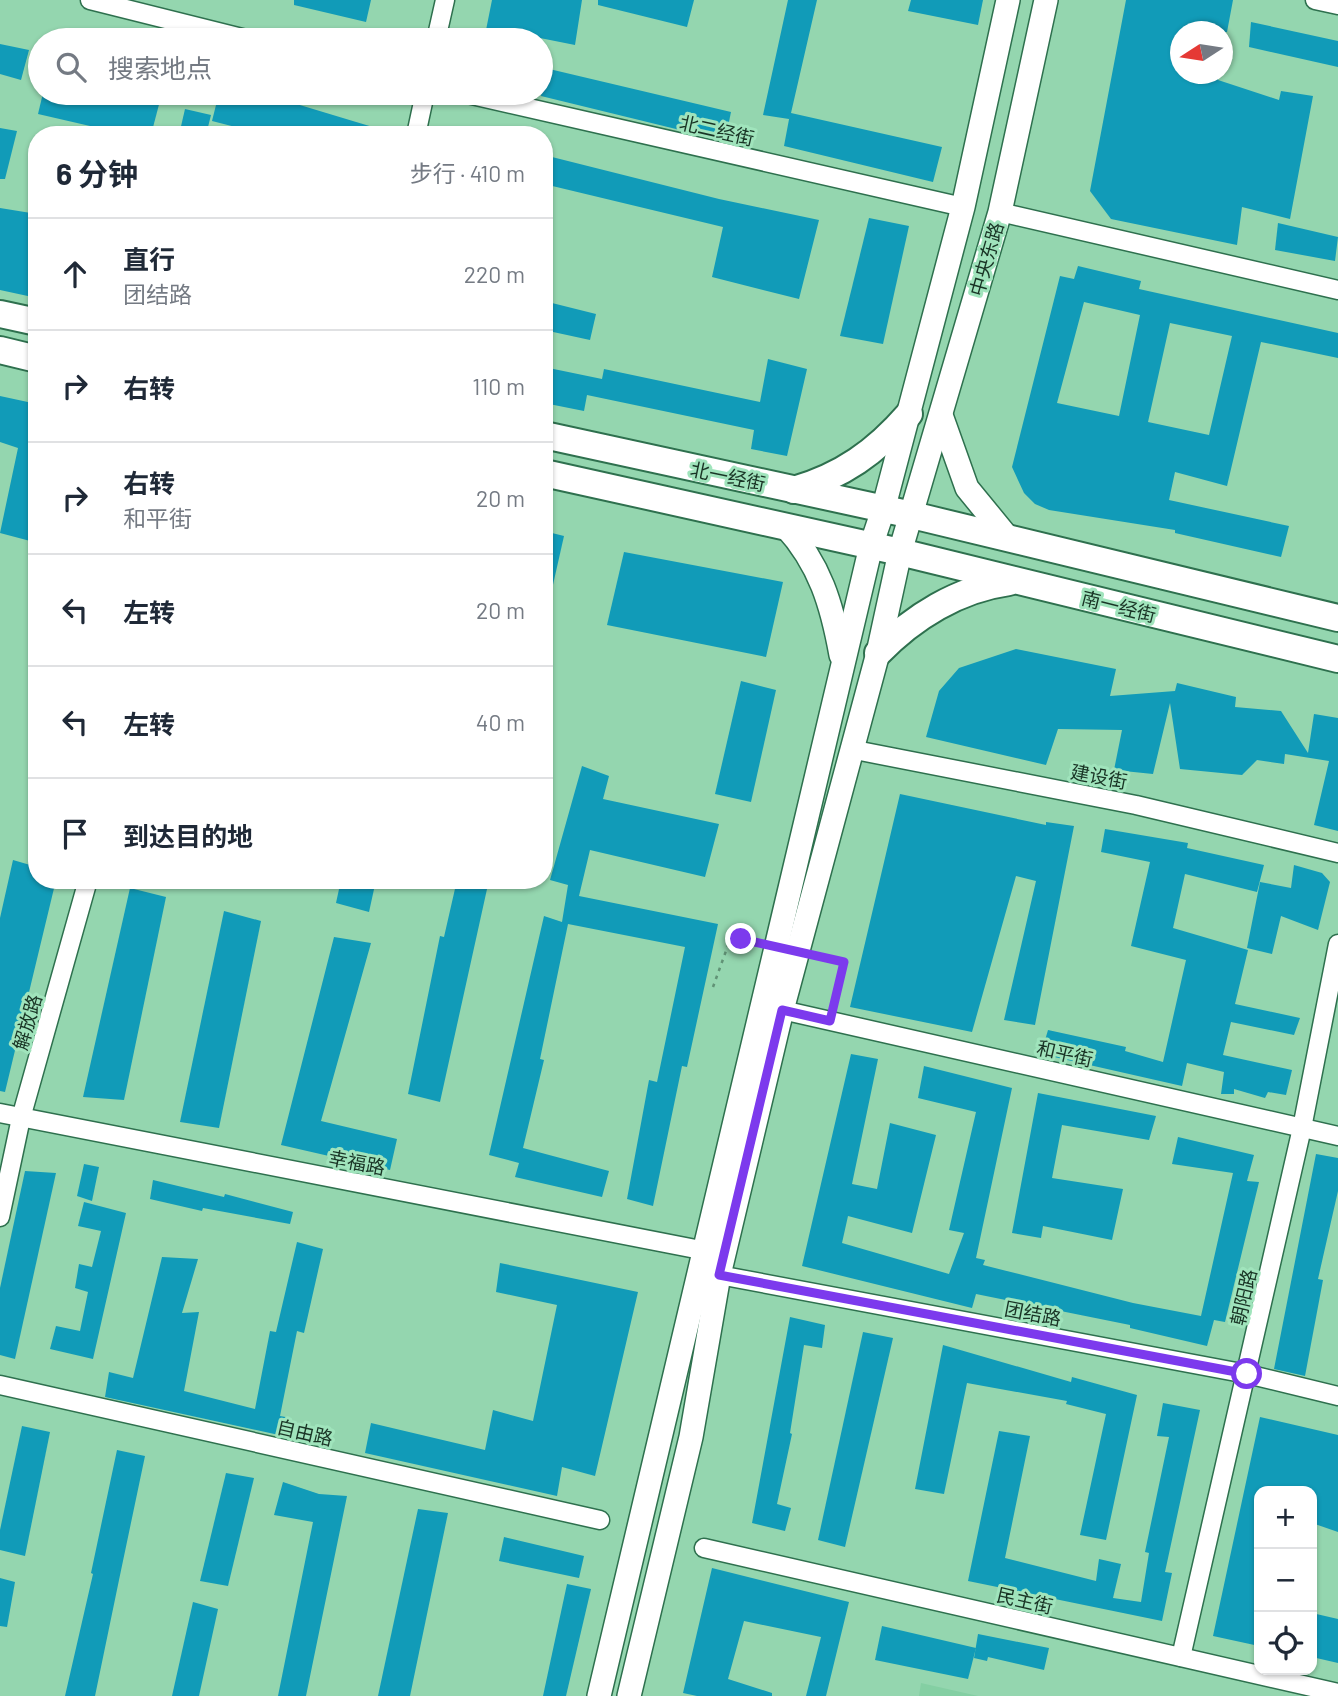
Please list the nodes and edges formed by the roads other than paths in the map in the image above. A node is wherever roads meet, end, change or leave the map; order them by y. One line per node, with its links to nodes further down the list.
1 (90, 0): 7 (street)
2 (444, 0): 8 (street)
3 (1008, 0): 12 (main road, 中央东路)
4 (1046, 0): 13 (main road, 中央东路)
5 (1315, 0): 6 (street)
6 (1338, 5)
7 (202, 28)
8 (438, 28)
9 (422, 105): 11 (street)
10 (515, 105): 12 (street, 北二经街)
11 (418, 126)
12 (963, 208): 19 (main road, 中央东路)
13 (1000, 212): 14 (street); 20 (main road, 中央东路)
14 (1338, 290)
15 (0, 314): 16 (highway)
16 (28, 320)
17 (0, 350): 18 (highway)
18 (28, 357)
19 (909, 414): 23 (highway); 24 (main road, 中央东路)
20 (941, 415): 25 (main road, 中央东路); 27 (main road)
21 (553, 437): 23 (highway, 北一经街)
22 (553, 474): 26 (highway, 北一经街)
23 (794, 490): 24 (highway, 北一经街)
24 (883, 510): 25 (highway, 北一经街); 28 (main road, 中央东路)
25 (912, 515): 27 (highway, 南一经街); 29 (main road, 中央东路)
26 (785, 526): 28 (highway, 北一经街); 34 (main road)
27 (1008, 538): 31 (highway, 南一经街)
28 (871, 546): 29 (highway, 北一经街); 34 (main road, 中央东路)
29 (900, 552): 30 (highway, 南一经街); 32 (main road, 中央东路)
30 (1018, 581): 32 (highway); 33 (highway, 南一经街)
31 (1338, 618)
32 (878, 653): 35 (main road, 中央东路)
33 (1338, 659)
34 (843, 664): 45 (main road, 中央东路)
35 (850, 749): 36 (street, 建设街); 39 (main road, 中央东路)
36 (1338, 853)
37 (85, 889): 41 (street, 解放路)
38 (1338, 944): 42 (street, 朝阳路)
39 (782, 1010): 42 (street, 和平街); 46 (main road, 中央东路)
40 (0, 1113): 41 (street, 幸福路)
41 (21, 1118): 44 (street, 解放路); 45 (street, 幸福路)
42 (1302, 1128): 43 (street, 和平街); 47 (street, 朝阳路)
43 (1338, 1136)
44 (0, 1217)
45 (706, 1251): 54 (main road, 中央东路)
46 (719, 1275): 47 (street, 团结路); 55 (main road, 中央东路)
47 (1247, 1374): 49 (street, 团结路); 52 (street, 朝阳路)
48 (0, 1385): 50 (street, 自由路)
49 (1338, 1395)
50 (600, 1520)
51 (704, 1548): 52 (street, 民主街)
52 (1181, 1657): 53 (street, 民主街)
53 (1338, 1693)
54 (599, 1696)
55 (629, 1696)

